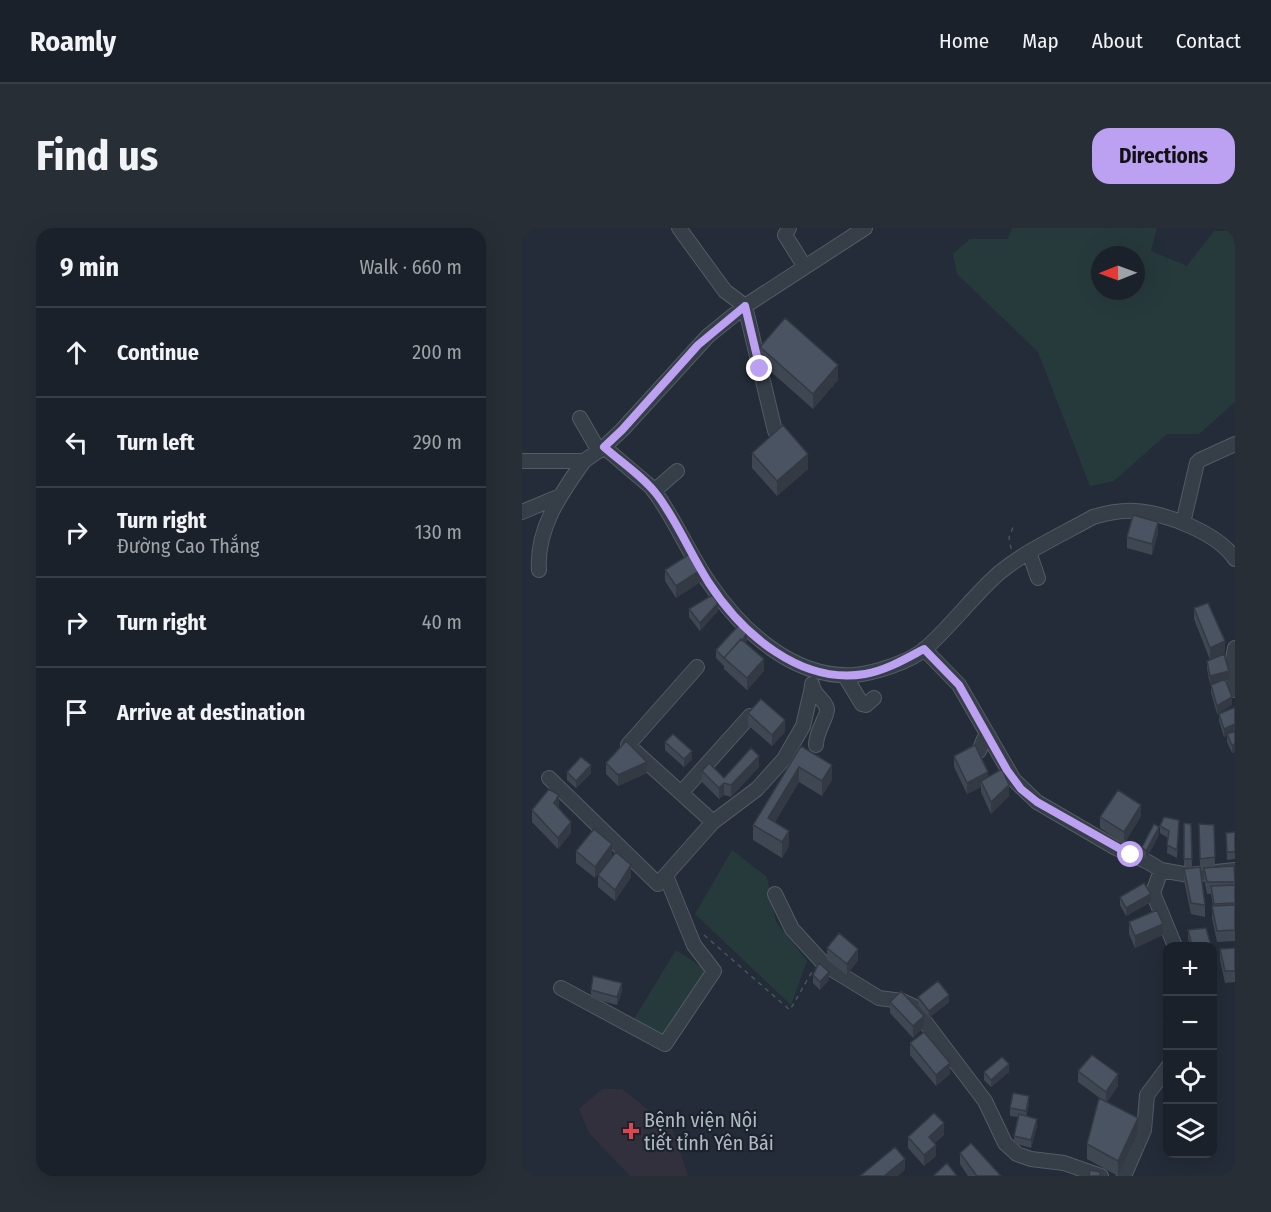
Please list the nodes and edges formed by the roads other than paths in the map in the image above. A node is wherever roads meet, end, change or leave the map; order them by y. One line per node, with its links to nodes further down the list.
1 (679, 228): 5 (street)
2 (789, 228): 4 (street)
3 (865, 228): 4 (street)
4 (805, 267): 5 (street)
5 (745, 306): 7 (street); 9 (street)
6 (580, 418): 9 (street)
7 (775, 431)
8 (1235, 444): 16 (street)
9 (601, 449): 11 (street); 13 (street)
10 (522, 461): 11 (street)
11 (584, 461): 14 (street)
12 (677, 471): 13 (street)
13 (654, 491): 24 (street)
14 (560, 496): 15 (street); 19 (street)
15 (522, 512)
16 (1183, 524): 17 (street); 18 (street)
17 (1029, 552): 20 (street); 22 (street)
18 (1235, 559)
19 (539, 570)
20 (1038, 578)
21 (1235, 648): 27 (street)
22 (924, 649): 25 (street); 30 (street)
23 (697, 667): 34 (street)
24 (812, 670): 25 (street); 26 (street)
25 (845, 676): 28 (street)
26 (812, 687): 31 (street); 35 (street)
27 (1235, 690)
28 (874, 698)
29 (750, 716): 34 (street)
30 (989, 736): 32 (street); 36 (street)
31 (816, 745)
32 (970, 756)
33 (549, 778): 38 (street)
34 (681, 793): 35 (street)
35 (713, 822): 38 (street)
36 (1161, 870): 37 (street); 40 (street)
37 (1235, 870)
38 (666, 876): 41 (street)
39 (775, 894): 45 (street)
40 (1172, 942)
41 (561, 988)
42 (1163, 1073): 44 (street)
43 (1129, 1117): 44 (street)
44 (1144, 1130): 46 (street)
45 (1101, 1176)
46 (1125, 1176)

